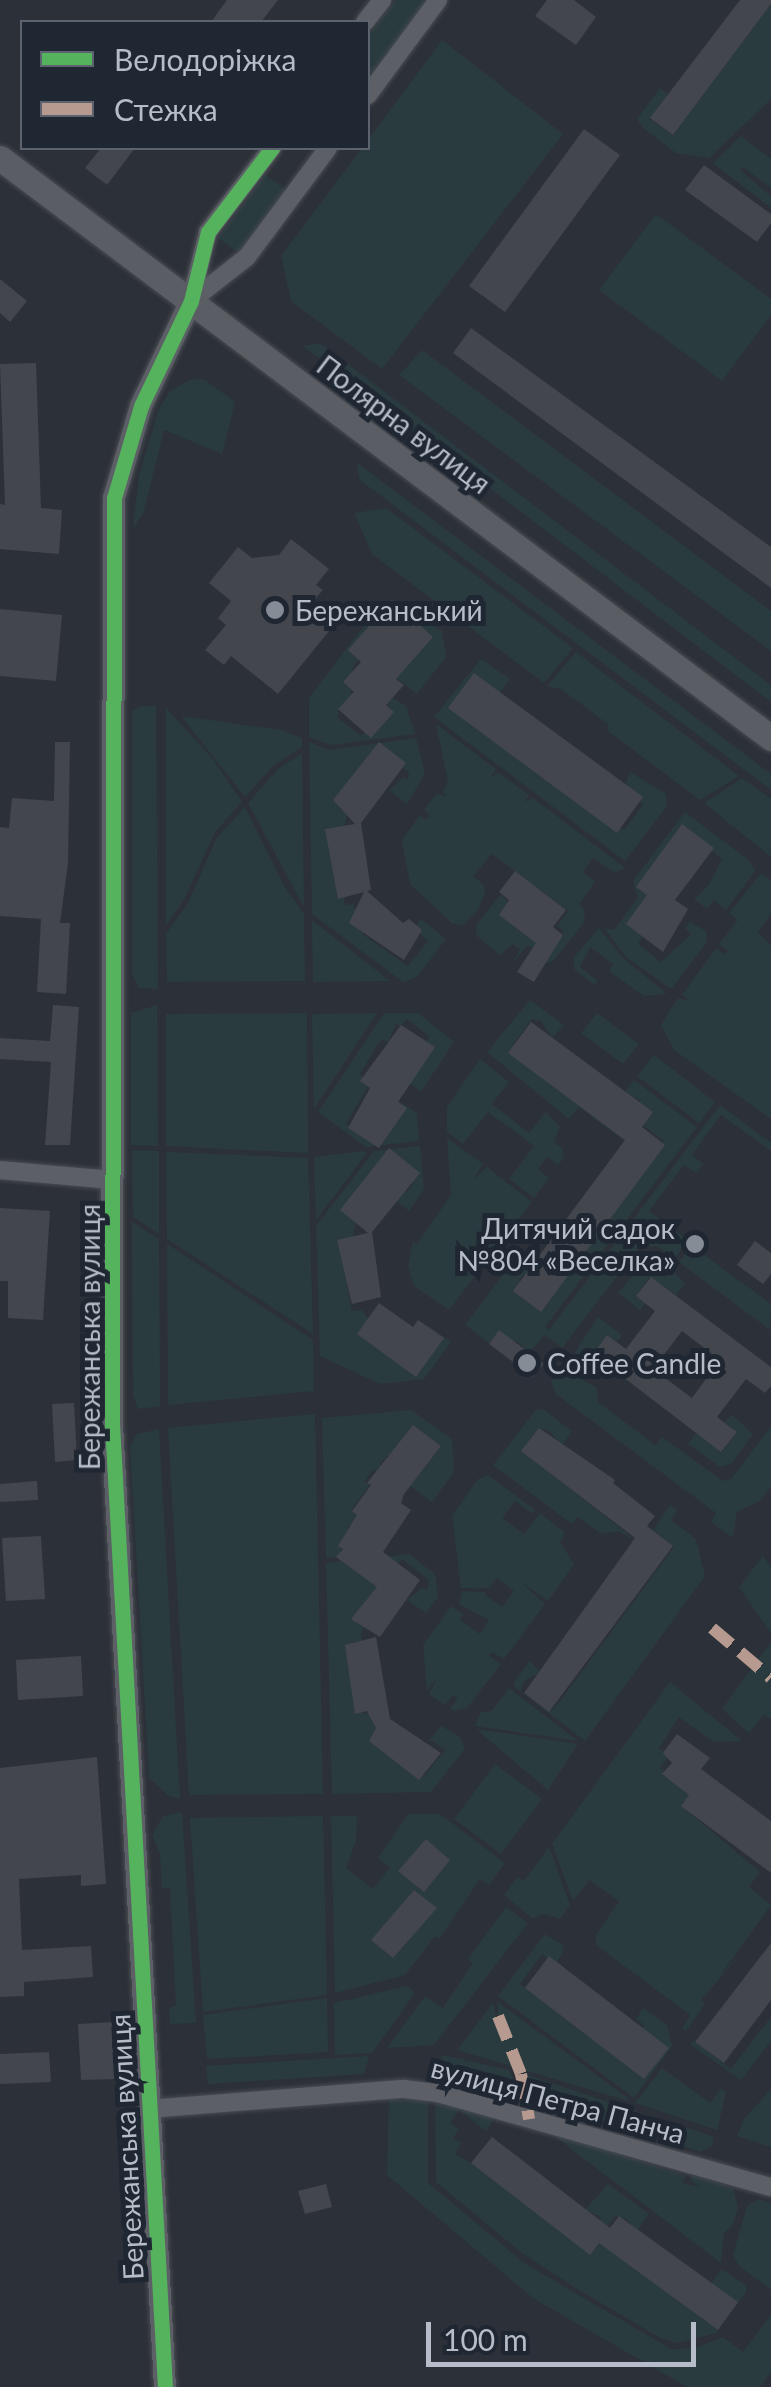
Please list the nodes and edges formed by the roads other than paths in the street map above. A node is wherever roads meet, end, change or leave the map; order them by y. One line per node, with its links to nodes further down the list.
1 (438, 0): 2 (street)
2 (370, 92)
3 (270, 150): 6 (street)
4 (326, 150): 6 (street)
5 (0, 158): 6 (main road, Полярна вулиця)
6 (191, 301): 7 (main road, Полярна вулиця); 9 (street, Бережанська вулиця)
7 (771, 738)
8 (0, 1170): 9 (street)
9 (112, 1180): 10 (street, Бережанська вулиця)
10 (148, 2108): 11 (street, вулиця Петра Панча); 12 (street, Бережанська вулиця)
11 (771, 2187)
12 (165, 2387)

